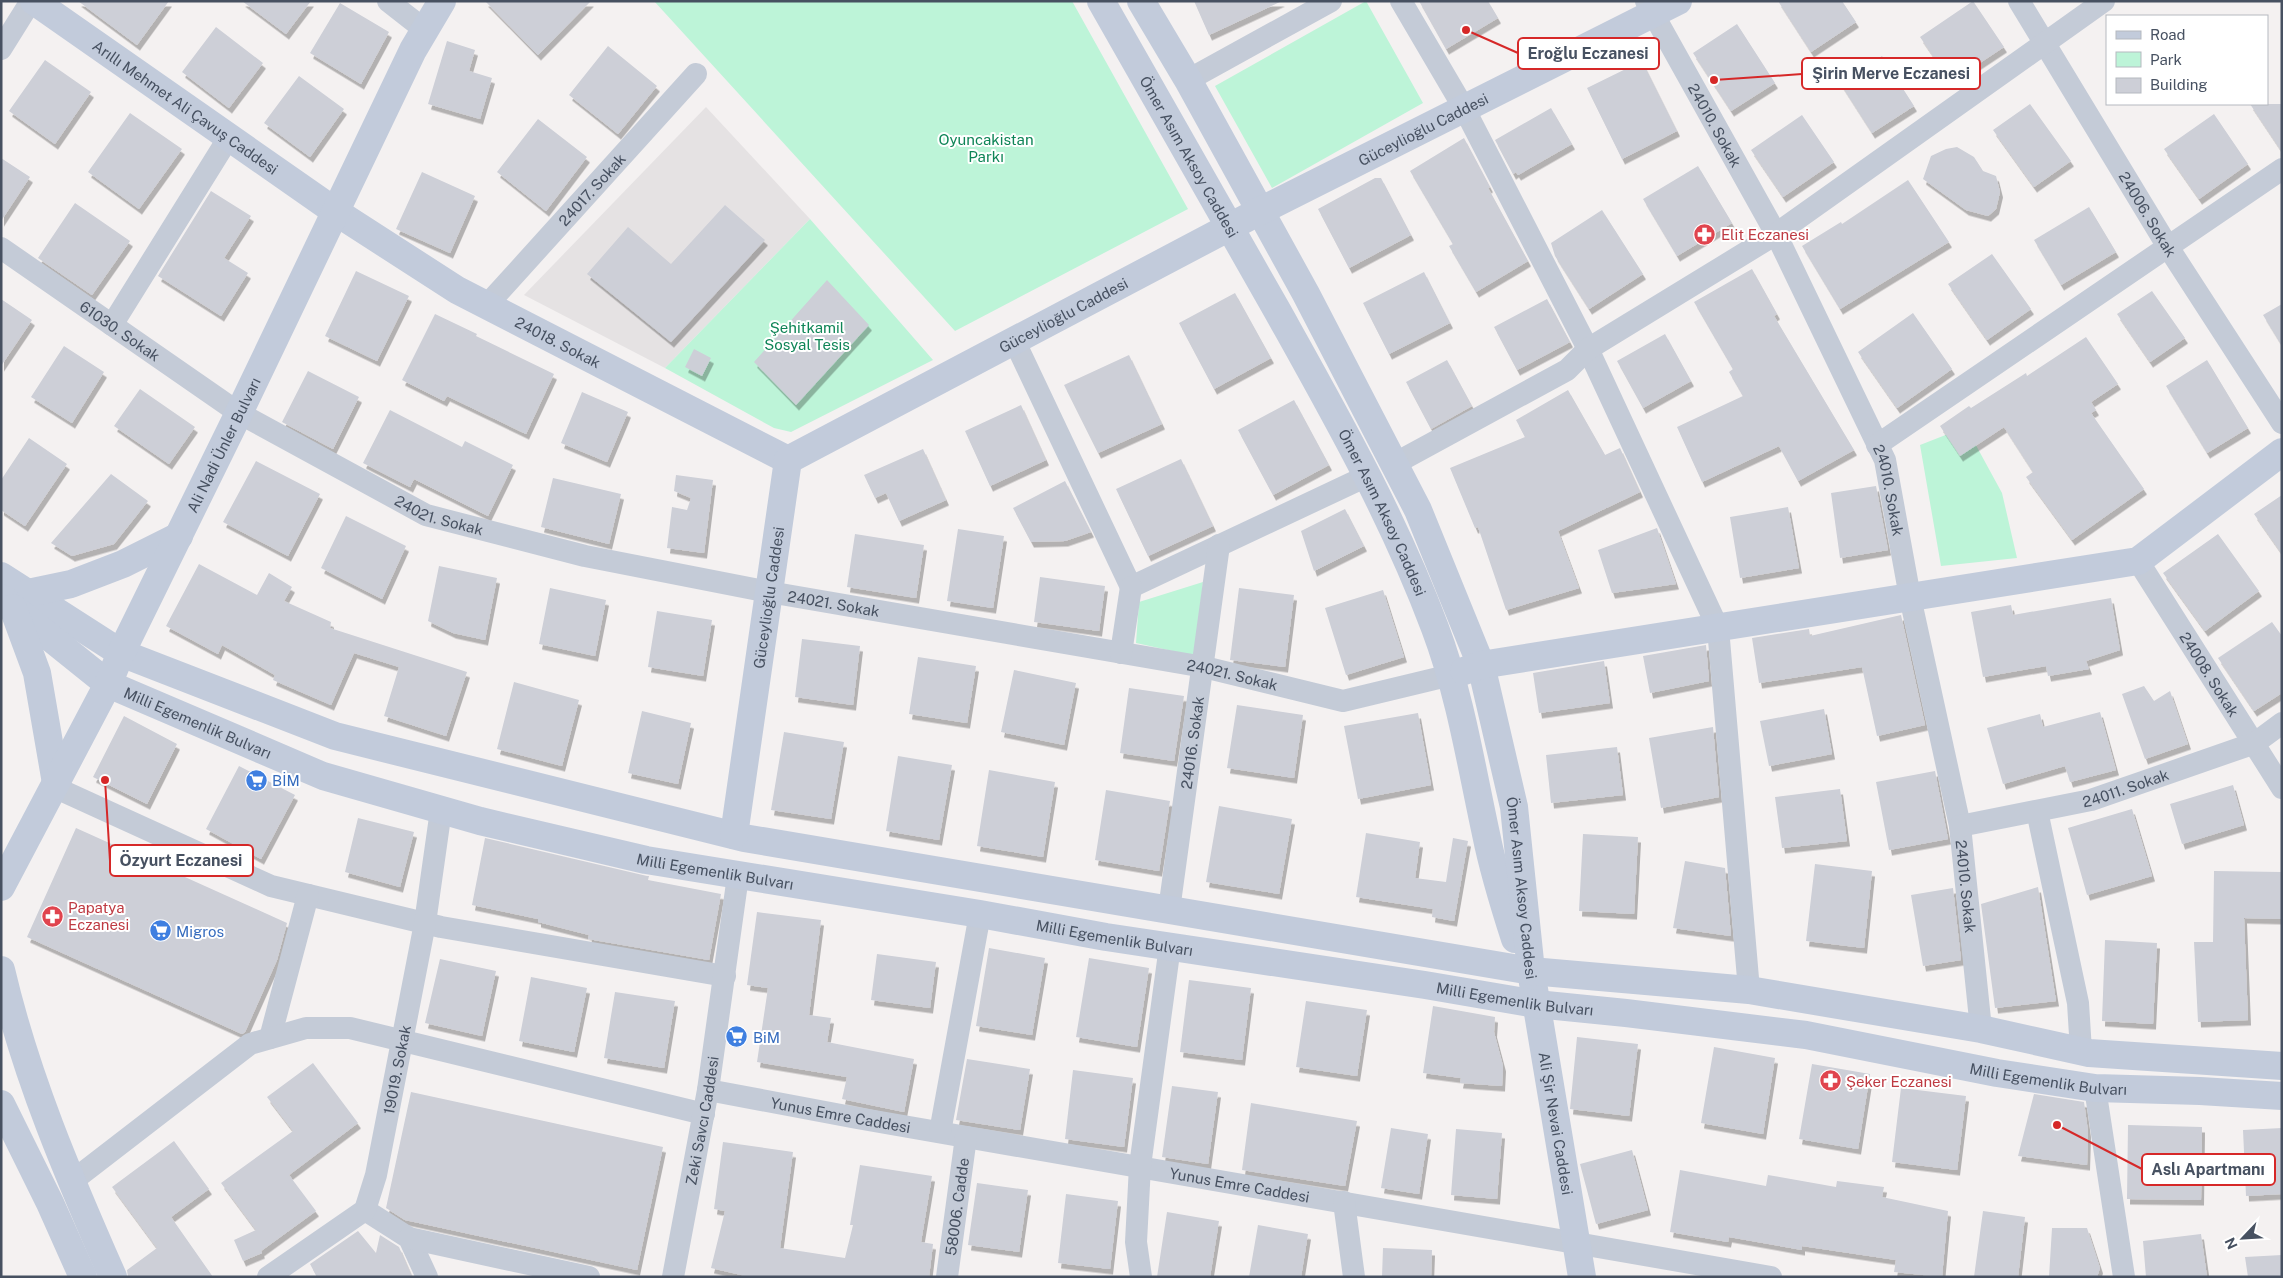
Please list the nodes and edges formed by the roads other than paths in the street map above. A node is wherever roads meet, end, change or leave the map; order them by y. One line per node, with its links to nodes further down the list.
1 (33, 1): 14 (street); 18 (street, Arıllı Mehmet Ali Çavuş Caddesi)
2 (388, 1): 12 (street)
3 (442, 1): 12 (street, Ali Nadi Ünler Bulvarı)
4 (1101, 1): 22 (street, Ömer Asım Aksoy Caddesi)
5 (1141, 1): 16 (street, Ömer Asım Aksoy Caddesi)
6 (1332, 1): 16 (street)
7 (1401, 1): 17 (street)
8 (1678, 1): 11 (street, Güceylioğlu Caddesi)
9 (2019, 1): 13 (street, 24006. Sokak)
10 (2104, 1): 13 (street)
11 (1650, 8): 17 (street, Güceylioğlu Caddesi); 23 (street, 24010. Sokak)
12 (425, 30): 21 (street, Ali Nadi Ünler Bulvarı)
13 (2043, 43): 23 (street); 24 (street, 24006. Sokak)
14 (1, 48)
15 (696, 74): 26 (street, 24017. Sokak)
16 (1188, 80): 20 (street, Ömer Asım Aksoy Caddesi)
17 (1465, 110): 20 (street, Güceylioğlu Caddesi); 29 (street)
18 (229, 138): 21 (street, Arıllı Mehmet Ali Çavuş Caddesi); 27 (street)
19 (2282, 169): 24 (street)
20 (1260, 211): 22 (street, Güceylioğlu Caddesi); 35 (street, Ömer Asım Aksoy Caddesi)
21 (336, 212): 26 (street, 24018. Sokak); 30 (street, Ali Nadi Ünler Bulvarı)
22 (1230, 228): 28 (street, Güceylioğlu Caddesi); 36 (street, Ömer Asım Aksoy Caddesi)
23 (1776, 234): 29 (street); 32 (street, 24010. Sokak)
24 (2168, 247): 31 (street, 24006. Sokak); 32 (street)
25 (1, 248): 27 (street, 61030. Sokak)
26 (487, 305): 34 (street, 24018. Sokak)
27 (112, 325): 30 (street, 61030. Sokak)
28 (1014, 340): 34 (street, Güceylioğlu Caddesi); 41 (street)
29 (1588, 349): 35 (street); 45 (street)
30 (239, 413): 37 (street, Ali Nadi Ünler Bulvarı); 42 (street, 24021. Sokak)
31 (2282, 423)
32 (1877, 445): 43 (street, 24010. Sokak)
33 (2282, 452): 39 (street)
34 (788, 460): 42 (street, Güceylioğlu Caddesi)
35 (1394, 464): 48 (street, Ömer Asım Aksoy Caddesi)
36 (1369, 475): 38 (street); 50 (street, Ömer Asım Aksoy Caddesi)
37 (179, 536): 44 (street); 46 (street, Ali Nadi Ünler Bulvarı)
38 (1219, 545): 41 (street); 49 (street, 24016. Sokak)
39 (2138, 561): 43 (street); 53 (street, 24008. Sokak)
40 (1, 576): 44 (street, Milli Egemenlik Bulvarı)
41 (1131, 587): 47 (street)
42 (769, 592): 47 (street, 24021. Sokak); 59 (street, Güceylioğlu Caddesi)
43 (1910, 597): 45 (street); 58 (street, 24010. Sokak)
44 (14, 600): 46 (street, Milli Egemenlik Bulvarı); 51 (street, Milli Egemenlik Bulvarı); 54 (street)
45 (1718, 628): 48 (street); 70 (street)
46 (121, 652): 51 (street, Ali Nadi Ünler Bulvarı); 59 (street, Milli Egemenlik Bulvarı)
47 (1121, 653): 49 (street, 24021. Sokak)
48 (1482, 665): 50 (street); 68 (street, Ömer Asım Aksoy Caddesi)
49 (1204, 667): 50 (street, 24021. Sokak); 63 (street, 24016. Sokak)
50 (1451, 675): 68 (street, Ömer Asım Aksoy Caddesi)
51 (108, 684): 54 (street, Ali Nadi Ünler Bulvarı); 56 (street, Milli Egemenlik Bulvarı)
52 (2282, 723): 53 (street, 24011. Sokak)
53 (2255, 743): 55 (street, 24008. Sokak); 57 (street, 24011. Sokak)
54 (55, 785): 61 (street, Ali Nadi Ünler Bulvarı); 62 (street)
55 (2282, 788)
56 (441, 810): 60 (street, Milli Egemenlik Bulvarı); 65 (street, 19019. Sokak)
57 (2037, 811): 58 (street, 24011. Sokak); 75 (street)
58 (1960, 826): 72 (street, 24010. Sokak)
59 (734, 835): 63 (street, Milli Egemenlik Bulvarı)
60 (738, 876): 64 (street, Milli Egemenlik Bulvarı); 69 (street, Zeki Savcı Caddesi)
61 (1, 887)
62 (308, 895): 65 (street); 73 (street)
63 (1169, 910): 68 (street, Milli Egemenlik Bulvarı)
64 (980, 914): 66 (street, Milli Egemenlik Bulvarı); 82 (street)
65 (425, 923): 69 (street); 74 (street, 19019. Sokak)
66 (1170, 946): 71 (street, Milli Egemenlik Bulvarı); 84 (street)
67 (1, 970): 85 (street)
68 (1531, 971): 70 (street, Milli Egemenlik Bulvarı); 71 (street, Ali Şir Nevai Caddesi)
69 (725, 976): 78 (street, Zeki Savcı Caddesi)
70 (1749, 990): 72 (street, Milli Egemenlik Bulvarı)
71 (1536, 1004): 77 (street, Milli Egemenlik Bulvarı); 89 (street, Ali Şir Nevai Caddesi)
72 (1981, 1029): 75 (street, Milli Egemenlik Bulvarı)
73 (270, 1038): 74 (street); 85 (street)
74 (401, 1040): 81 (street); 87 (street, 19019. Sokak)
75 (2081, 1051): 76 (street, Milli Egemenlik Bulvarı)
76 (2282, 1066)
77 (2095, 1088): 79 (street, Milli Egemenlik Bulvarı); 101 (street)
78 (708, 1090): 81 (street, Zeki Savcı Caddesi); 82 (street, Yunus Emre Caddesi)
79 (2282, 1096)
80 (1, 1104): 90 (street)
81 (704, 1114): 95 (street, Zeki Savcı Caddesi)
82 (940, 1132): 83 (street, Yunus Emre Caddesi)
83 (966, 1136): 84 (street, Yunus Emre Caddesi); 96 (street, 58006. Cadde)
84 (1140, 1166): 86 (street, Yunus Emre Caddesi); 97 (street)
85 (71, 1182): 91 (street)
86 (1344, 1202): 89 (street, Yunus Emre Caddesi); 98 (street)
87 (365, 1210): 88 (street); 92 (street)
88 (409, 1238): 93 (street); 94 (street)
89 (1576, 1243): 99 (street, Ali Şir Nevai Caddesi); 100 (street, Yunus Emre Caddesi)
90 (83, 1277)
91 (113, 1277)
92 (268, 1277)
93 (427, 1277)
94 (589, 1277)
95 (673, 1277)
96 (946, 1277)
97 (1141, 1277)
98 (1354, 1277)
99 (1582, 1277)
100 (1770, 1277)
101 (2124, 1277)

